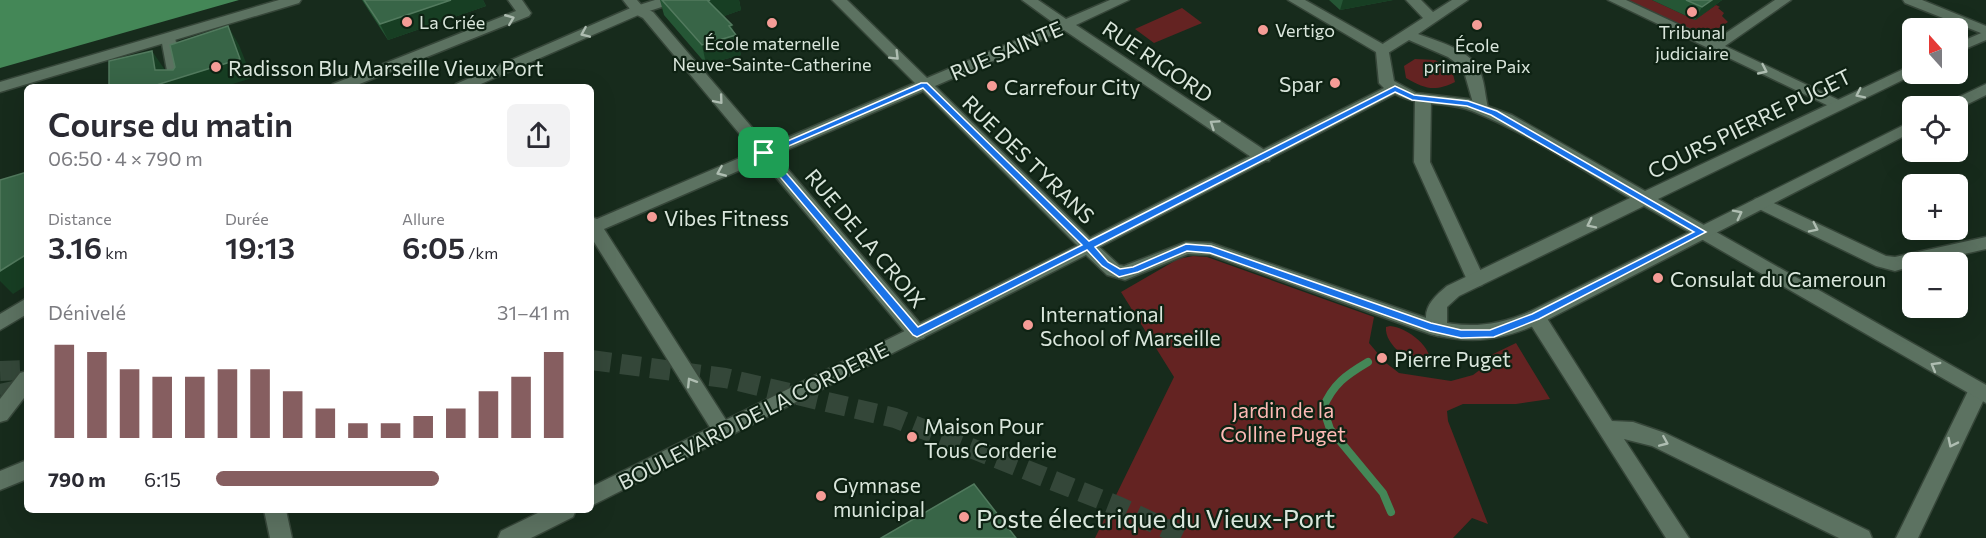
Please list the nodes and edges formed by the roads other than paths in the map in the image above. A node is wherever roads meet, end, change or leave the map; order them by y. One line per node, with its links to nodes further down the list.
1 (294, 0): 18 (street)
2 (515, 0): 25 (street, one-way to 2)
3 (669, 0): 13 (street)
4 (839, 0): 28 (street, RUE DES TYRANS, one-way to 28)
5 (1029, 0): 15 (street, RUE RIGORD)
6 (1122, 0): 15 (street, RUE SAINTE)
7 (1296, 0): 21 (street)
8 (1413, 0): 14 (street)
9 (1461, 0): 14 (street)
10 (1615, 0): 20 (street)
11 (1784, 0): 20 (street)
12 (1910, 0): 16 (street)
13 (634, 5): 22 (street, one-way to 22); 37 (street, RUE DE LA CROIX, one-way to 37)
14 (1431, 18): 17 (street)
15 (1065, 24): 28 (street, RUE SAINTE); 38 (street, RUE RIGORD, one-way to 15)
16 (1986, 33): 19 (street)
17 (1407, 34): 21 (street); 35 (street)
18 (168, 38): 24 (street); 29 (street)
19 (1968, 43)
20 (1714, 47): 34 (street, one-way to 34)
21 (1383, 50): 30 (street)
22 (495, 72): 26 (street); 27 (street)
23 (1902, 74): 34 (street, COURS PIERRE PUGET, one-way to 34)
24 (177, 84)
25 (346, 84)
26 (468, 84)
27 (503, 84)
28 (924, 85): 37 (street, RUE SAINTE); 45 (street, RUE DES TYRANS)
29 (0, 87)
30 (1395, 88): 33 (street); 38 (street, BOULEVARD DE LA CORDERIE)
31 (1986, 89): 32 (street)
32 (1968, 98)
33 (1423, 99): 35 (street); 46 (street)
34 (1838, 105): 39 (street, COURS PIERRE PUGET)
35 (1480, 107): 39 (street)
36 (1902, 131): 40 (street)
37 (764, 153): 41 (street, RUE SAINTE, one-way to 41); 51 (street, RUE DE LA CROIX)
38 (1263, 156): 45 (street, BOULEVARD DE LA CORDERIE)
39 (1643, 199): 43 (street); 46 (street, COURS PIERRE PUGET, one-way to 46)
40 (1761, 203): 43 (street, one-way to 40); 44 (street, one-way to 44)
41 (594, 225)
42 (594, 229): 56 (street, one-way to 42)
43 (1702, 232): 48 (street); 53 (street, one-way to 43)
44 (1986, 243)
45 (1088, 246): 50 (street, RUE DES TYRANS); 51 (street, BOULEVARD DE LA CORDERIE)
46 (1476, 280): 50 (street, COURS PIERRE PUGET)
47 (24, 307): 49 (street)
48 (1536, 317): 50 (street); 55 (street)
49 (0, 323)
50 (1438, 329)
51 (917, 333): 56 (street, BOULEVARD DE LA CORDERIE)
52 (24, 383): 54 (street)
53 (1982, 393): 66 (street, one-way to 66)
54 (0, 414)
55 (1608, 429): 64 (street); 65 (street, one-way to 65)
56 (723, 431): 59 (street, BOULEVARD DE LA CORDERIE)
57 (24, 470): 58 (street)
58 (0, 481)
59 (594, 496)
60 (276, 513): 62 (street)
61 (559, 513): 63 (street)
62 (282, 538)
63 (509, 538)
64 (1678, 538)
65 (1861, 538)
66 (1907, 538)

